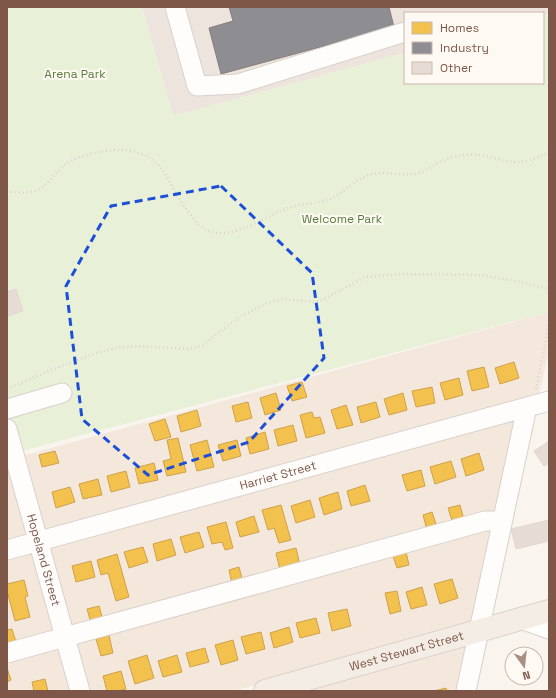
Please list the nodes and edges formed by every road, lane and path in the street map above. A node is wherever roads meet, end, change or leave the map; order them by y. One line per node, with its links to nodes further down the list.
1 (175, 7): 2 (street)
2 (404, 32)
3 (549, 151): 4 (path)
4 (7, 192)
5 (549, 289): 7 (path)
6 (549, 324): 10 (path)
7 (7, 389)
8 (62, 393): 11 (street)
9 (549, 401): 10 (street, Harriet Street)
10 (527, 407): 13 (street); 14 (street, Harriet Street)
11 (7, 409)
12 (7, 429): 14 (street, Hopeland Street)
13 (502, 521): 19 (street); 20 (street)
14 (38, 542): 15 (street, Harriet Street); 20 (street, Hopeland Street)
15 (7, 550)
16 (549, 611): 17 (main road, West Stewart Street)
17 (520, 619): 18 (street); 19 (main road, West Stewart Street)
18 (549, 629)
19 (480, 631): 23 (main road, West Stewart Street); 24 (street)
20 (65, 638): 21 (street); 22 (street, Hopeland Street)
21 (7, 653)
22 (80, 691)
23 (265, 691)
24 (466, 691)

